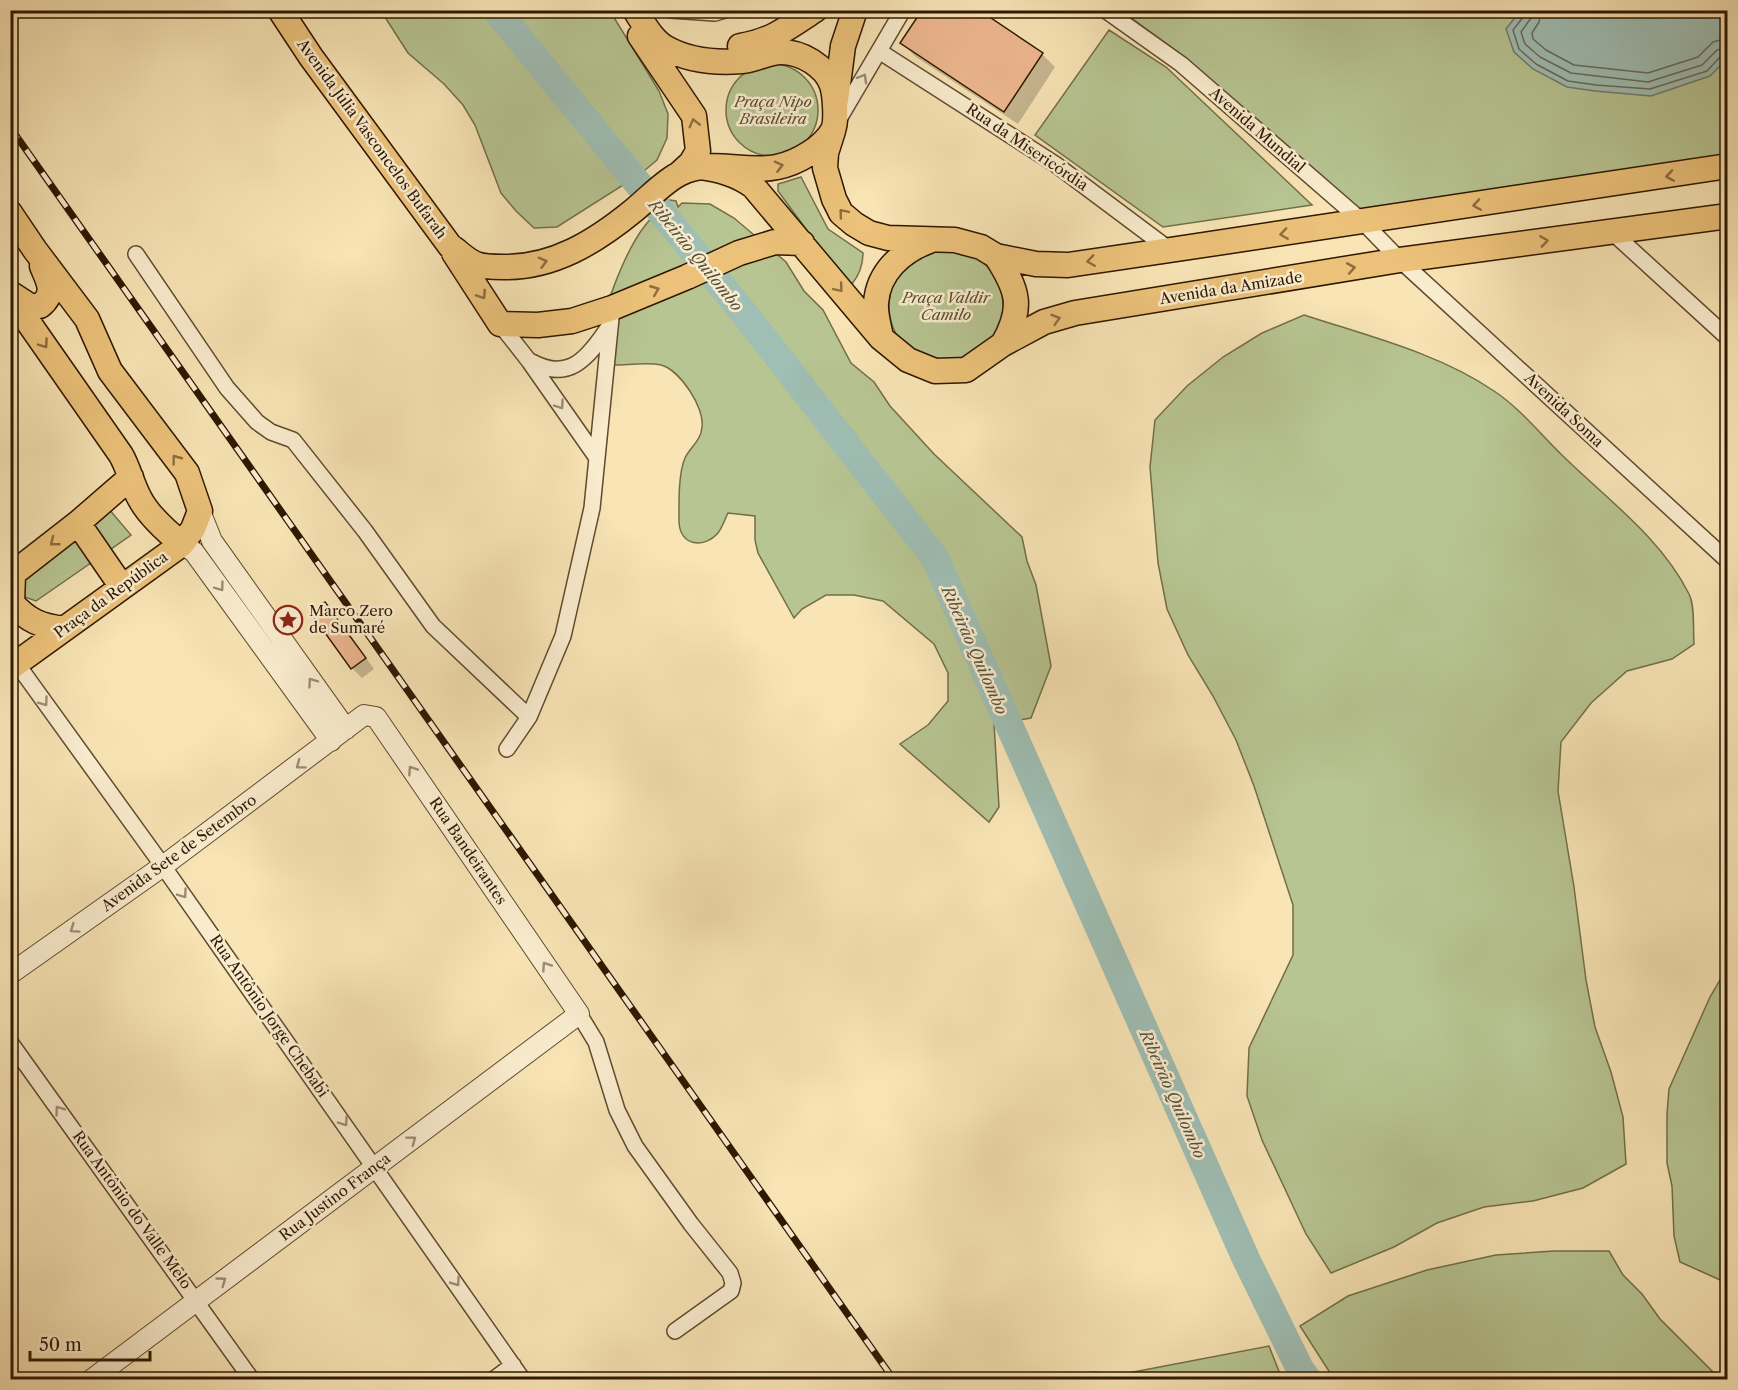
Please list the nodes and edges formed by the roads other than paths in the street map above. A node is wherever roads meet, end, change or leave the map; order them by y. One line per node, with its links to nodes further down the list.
1 (280, 10): 20 (main road, Avenida Júlia Vasconcelos Bufarah)
2 (626, 10): 13 (main road, Avenida Júlia Vasconcelos Bufarah, one-way to 2)
3 (636, 10): 6 (main road); 11 (main road)
4 (671, 10): 5 (street)
5 (725, 10)
6 (815, 10)
7 (855, 10): 11 (main road)
8 (903, 10): 10 (street)
9 (1105, 10): 16 (street, Avenida Mundial)
10 (879, 51): 11 (street, one-way to 10); 22 (street, Rua da Misericórdia)
11 (834, 117): 13 (main road, one-way to 11); 18 (main road, one-way to 11)
12 (1728, 166): 16 (main road, one-way to 16)
13 (681, 176): 19 (main road, Avenida da Amizade); 20 (main road, Avenida Júlia Vasconcelos Bufarah, one-way to 13)
14 (10, 213): 21 (main road)
15 (1728, 216): 17 (main road, Avenida da Amizade)
16 (1363, 222): 22 (main road, one-way to 22); 25 (street, Avenida Mundial)
17 (1612, 232): 25 (main road, Avenida da Amizade, one-way to 17); 30 (street)
18 (934, 239): 24 (main road); 29 (main road)
19 (802, 243): 27 (main road, one-way to 19); 29 (main road, Avenida da Amizade, one-way to 29)
20 (450, 246): 28 (main road, one-way to 28)
21 (35, 250): 26 (main road); 35 (main road, one-way to 21)
22 (1170, 250): 24 (main road, one-way to 24)
23 (136, 254): 43 (street)
24 (996, 256): 31 (main road)
25 (1400, 260): 31 (main road, Avenida da Amizade, one-way to 25); 38 (street, Avenida Soma)
26 (10, 295): 34 (main road, one-way to 34)
27 (610, 317): 28 (main road); 32 (street); 33 (street)
28 (500, 324): 32 (street)
29 (881, 338): 31 (main road, Avenida da Amizade)
30 (1728, 339)
31 (1003, 344)
32 (529, 361): 33 (street, one-way to 33)
33 (597, 458): 43 (street)
34 (131, 477): 36 (main road); 37 (main road)
35 (201, 511): 37 (main road, Praça da República); 44 (street, one-way to 35)
36 (78, 523): 39 (main road, one-way to 39); 40 (main road)
37 (182, 544): 40 (main road, Praça da República); 44 (street, one-way to 44)
38 (1728, 561)
39 (12, 575): 41 (main road)
40 (122, 587): 41 (main road, Praça da República)
41 (64, 629): 42 (main road, Praça da República)
42 (12, 662): 46 (street, Rua Antônio Jorge Chebabi, one-way to 46)
43 (529, 717): 45 (street)
44 (339, 735): 46 (street, Avenida Sete de Setembro, one-way to 46); 48 (street, Rua Bandeirantes, one-way to 44)
45 (507, 749)
46 (163, 866): 47 (street, Avenida Sete de Setembro, one-way to 47); 50 (street, Rua Antônio Jorge Chebabi, one-way to 50)
47 (10, 974)
48 (579, 1014): 50 (street, Rua Justino França, one-way to 48); 52 (street)
49 (10, 1042): 51 (street, Rua Antônio do Valle Melo, one-way to 49)
50 (376, 1167): 51 (street, Rua Justino França, one-way to 50); 53 (street, Rua Antônio Jorge Chebabi, one-way to 53)
51 (196, 1300): 54 (street, Rua Justino França); 55 (street, Rua Antônio do Valle Melo)
52 (675, 1331)
53 (513, 1365): 56 (street); 57 (street, Rua Antônio Jorge Chebabi)
54 (91, 1380)
55 (252, 1380)
56 (493, 1380)
57 (523, 1380)

